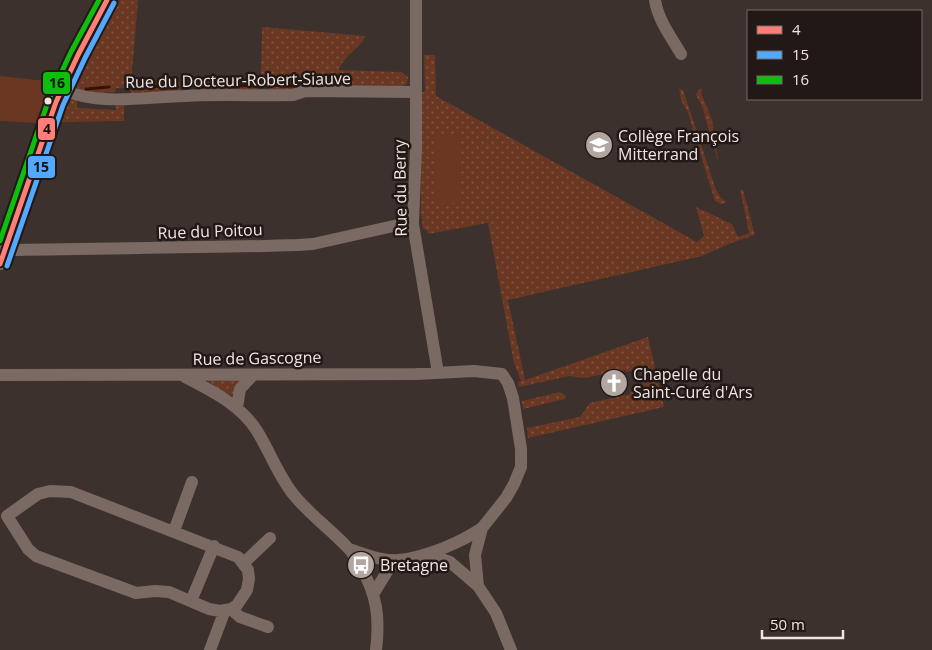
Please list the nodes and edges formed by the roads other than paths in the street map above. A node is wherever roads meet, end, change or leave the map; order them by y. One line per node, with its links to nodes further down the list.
1 (107, 0): 5 (street)
2 (416, 0): 6 (street, Rue du Berry)
3 (655, 0): 4 (street)
4 (681, 54)
5 (62, 90): 6 (street, Rue du Docteur-Robert-Siauve); 8 (street)
6 (415, 92): 7 (street, Rue du Berry)
7 (413, 224): 8 (street, Rue du Poitou); 10 (street, Rue du Berry)
8 (6, 248): 9 (street)
9 (0, 264)
10 (438, 373): 12 (street, Rue de Gascogne); 17 (street, Rue de Gascogne)
11 (0, 375): 13 (street, Rue de Gascogne)
12 (253, 375): 13 (street, Rue de Gascogne); 14 (street)
13 (183, 376): 14 (street)
14 (237, 408): 21 (street)
15 (192, 482): 18 (street)
16 (4, 515): 18 (street); 27 (street)
17 (482, 528): 22 (street); 25 (street)
18 (174, 531): 20 (street)
19 (270, 538): 24 (street)
20 (214, 546): 24 (street); 27 (street)
21 (349, 549): 23 (street); 26 (street)
22 (427, 554): 23 (street); 25 (street)
23 (398, 560): 26 (street)
24 (242, 561): 28 (street)
25 (478, 586): 32 (street)
26 (374, 593): 31 (street)
27 (191, 601): 28 (street)
28 (228, 610): 29 (street); 30 (street)
29 (268, 628)
30 (210, 650)
31 (376, 650)
32 (511, 650)

